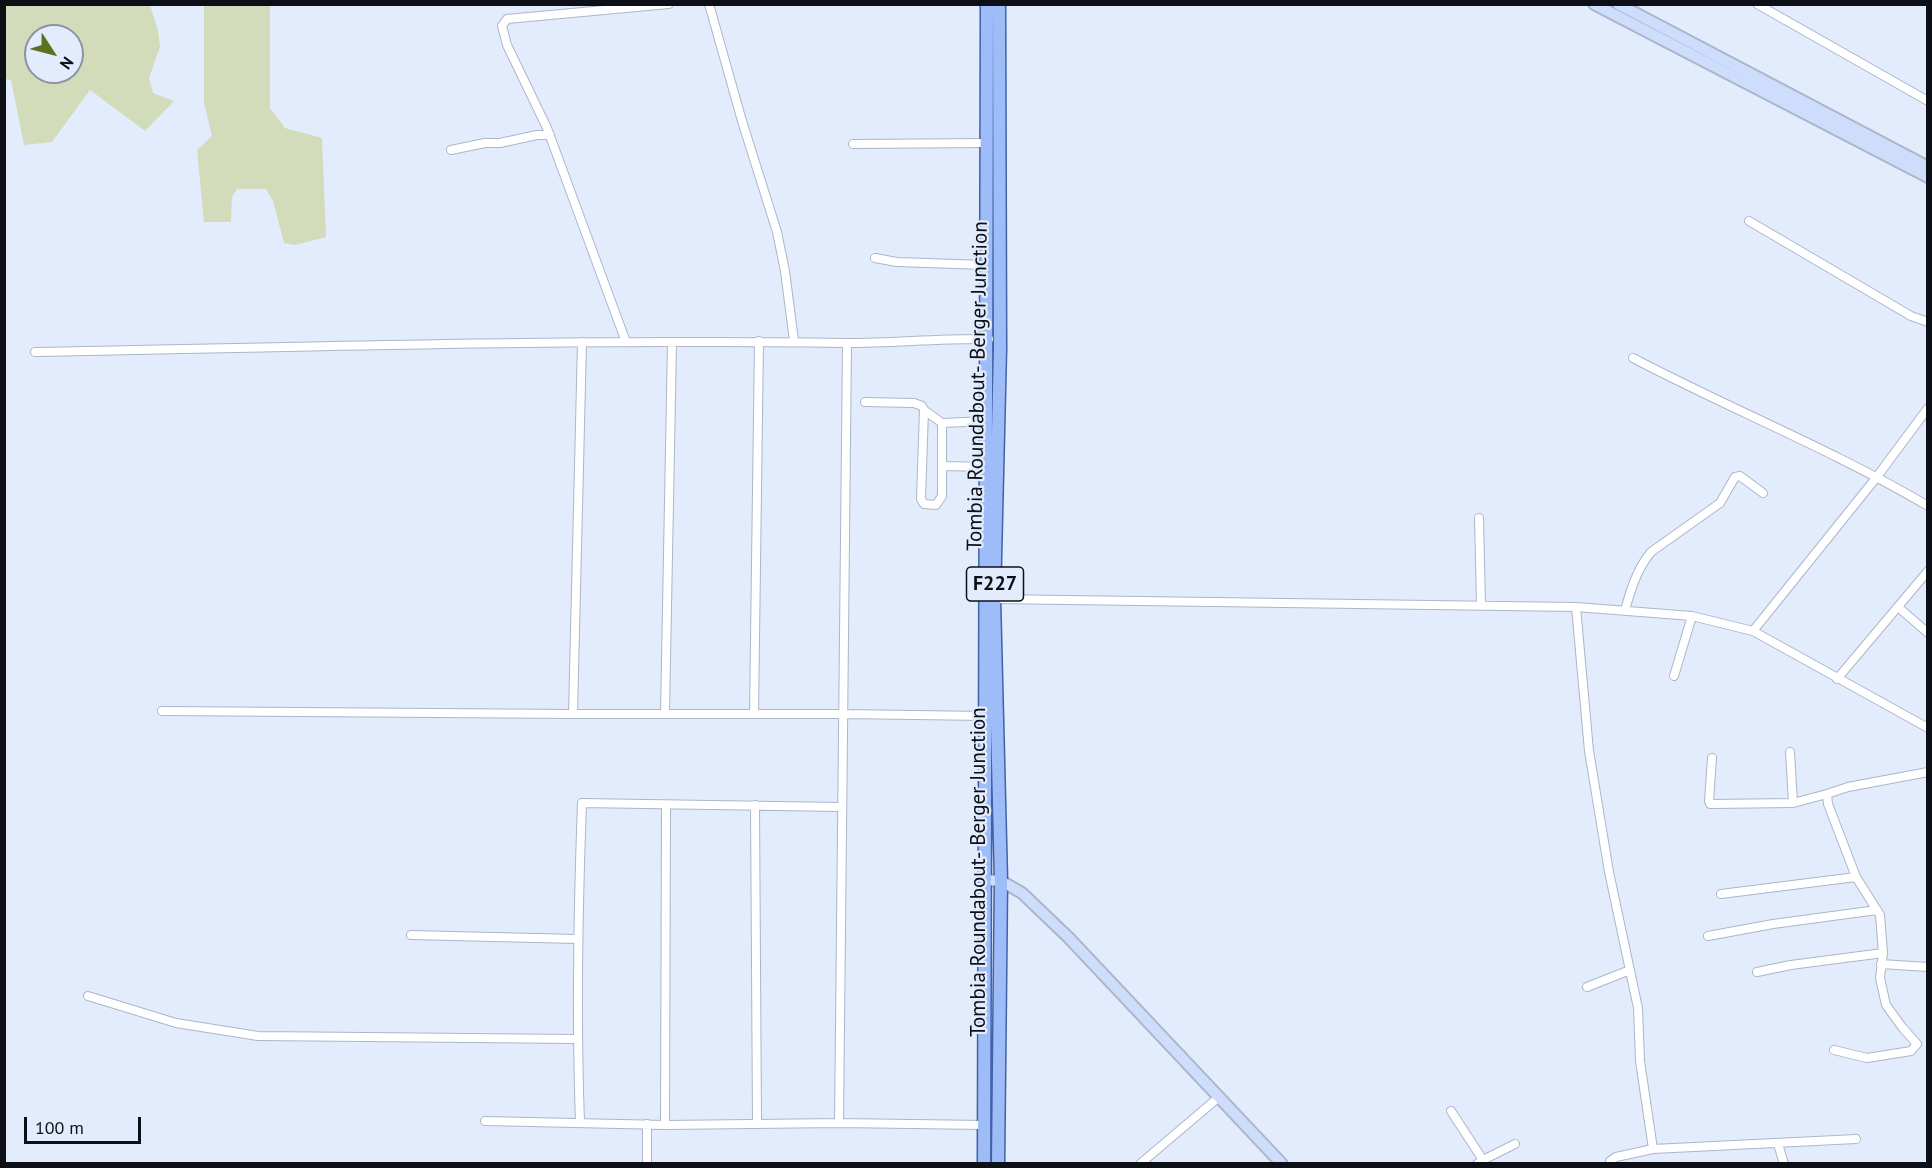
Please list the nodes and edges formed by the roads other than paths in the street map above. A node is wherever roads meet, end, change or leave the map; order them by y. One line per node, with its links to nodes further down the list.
1 (669, 4): 9 (street)
2 (709, 4): 22 (street)
3 (987, 4): 10 (main road, Tombia Roundabout- Berger Junction / F227)
4 (999, 4): 20 (main road, Tombia Roundabout- Berger Junction / F227)
5 (1594, 4): 14 (street)
6 (1618, 4): 13 (street)
7 (1757, 4): 8 (street)
8 (1928, 101)
9 (550, 135): 12 (street); 24 (street)
10 (987, 143): 11 (street); 17 (main road, Tombia Roundabout- Berger Junction / F227)
11 (853, 144)
12 (451, 150)
13 (1928, 167)
14 (1928, 177)
15 (1749, 221): 18 (street)
16 (875, 258): 17 (street)
17 (986, 265): 19 (main road, Tombia Roundabout- Berger Junction / F227)
18 (1928, 322)
19 (986, 339): 20 (street); 26 (street); 32 (main road, Tombia Roundabout- Berger Junction / F227)
20 (1000, 340): 41 (main road, Tombia Roundabout- Berger Junction / F227)
21 (759, 341): 22 (street); 25 (street); 54 (street)
22 (794, 341): 26 (street)
23 (582, 342): 24 (street); 27 (street); 52 (street)
24 (627, 342): 25 (street)
25 (672, 342): 53 (street)
26 (847, 343): 55 (street)
27 (35, 352)
28 (1634, 358): 36 (street)
29 (865, 402): 31 (street)
30 (1928, 408): 36 (street)
31 (924, 410): 33 (street); 34 (street)
32 (986, 421): 33 (street); 35 (main road, Tombia Roundabout- Berger Junction / F227)
33 (942, 423): 34 (street)
34 (942, 466): 35 (street)
35 (987, 467): 56 (main road, Tombia Roundabout- Berger Junction / F227)
36 (1876, 478): 38 (street); 47 (street)
37 (1763, 493): 45 (street)
38 (1928, 506)
39 (1479, 518): 42 (street)
40 (1928, 570): 44 (street)
41 (994, 598): 42 (street); 68 (main road, Tombia Roundabout- Berger Junction / F227)
42 (1482, 604): 43 (street)
43 (1576, 607): 45 (street); 77 (street)
44 (1898, 607): 48 (street); 50 (street)
45 (1625, 610): 46 (street)
46 (1692, 616): 47 (street); 49 (street)
47 (1752, 631): 50 (street)
48 (1928, 633)
49 (1674, 676)
50 (1837, 678): 57 (street)
51 (162, 711): 52 (street)
52 (573, 714): 53 (street)
53 (665, 714): 54 (street)
54 (754, 714): 55 (street)
55 (844, 714): 56 (street); 65 (street)
56 (985, 716): 67 (main road, Tombia Roundabout- Berger Junction / F227)
57 (1928, 728)
58 (1790, 752): 62 (street)
59 (1712, 758): 62 (street)
60 (1928, 772): 61 (street)
61 (1827, 794): 62 (street); 66 (street)
62 (1793, 804)
63 (755, 805): 64 (street); 65 (street); 87 (street)
64 (666, 806): 73 (street); 90 (street)
65 (841, 807): 88 (street)
66 (1856, 877): 69 (street); 70 (street)
67 (986, 880): 68 (street); 91 (main road, Tombia Roundabout- Berger Junction / F227)
68 (1001, 881): 83 (street); 99 (main road, Tombia Roundabout- Berger Junction / F227)
69 (1721, 894)
70 (1877, 910): 72 (street); 74 (street)
71 (411, 935): 73 (street)
72 (1708, 936)
73 (577, 939): 81 (street)
74 (1883, 953): 75 (street); 78 (street)
75 (1881, 964): 76 (street); 82 (street)
76 (1928, 967)
77 (1630, 970): 79 (street); 95 (street)
78 (1757, 972)
79 (1587, 987)
80 (88, 996): 81 (street)
81 (577, 1039): 86 (street)
82 (1834, 1050)
83 (1219, 1098): 100 (street); 101 (street)
84 (1451, 1111): 96 (street)
85 (485, 1121): 86 (street)
86 (580, 1122): 89 (street)
87 (757, 1123): 88 (street); 90 (street)
88 (839, 1123): 91 (street)
89 (647, 1124): 90 (street); 97 (street)
90 (665, 1125)
91 (985, 1125): 98 (main road, Tombia Roundabout- Berger Junction / F227)
92 (1856, 1139): 94 (street)
93 (1515, 1144): 96 (street)
94 (1778, 1144): 95 (street); 103 (street)
95 (1653, 1149): 102 (street)
96 (1480, 1162)
97 (647, 1164)
98 (984, 1164)
99 (998, 1164)
100 (1140, 1164)
101 (1282, 1164)
102 (1610, 1164)
103 (1784, 1164)

